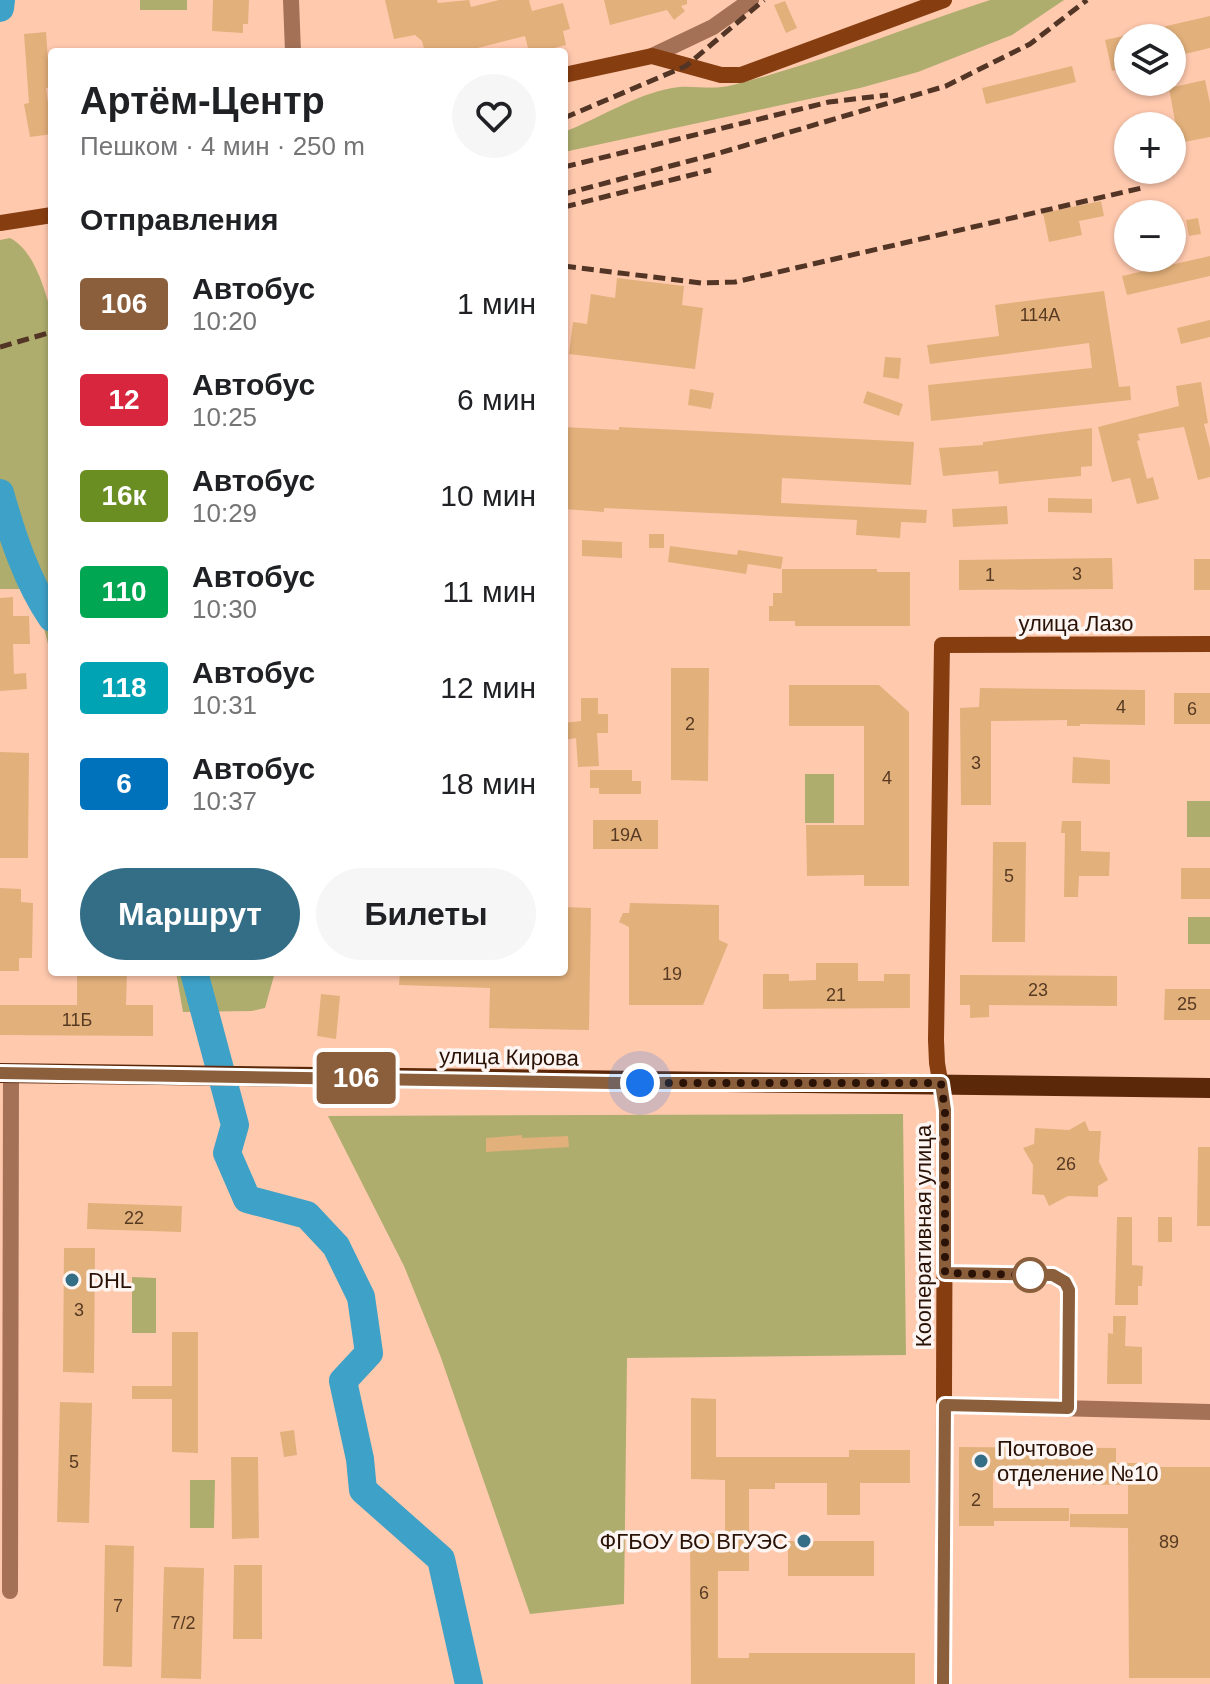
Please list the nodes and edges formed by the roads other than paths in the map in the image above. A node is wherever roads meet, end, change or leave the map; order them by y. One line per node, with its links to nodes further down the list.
1 (291, 0): 4 (street)
2 (751, 0): 5 (street)
3 (944, 0): 5 (main road)
4 (293, 48)
5 (652, 56): 6 (main road)
6 (568, 74)
7 (48, 216): 8 (main road)
8 (0, 223)
9 (1210, 644): 10 (main road, улица Лазо)
10 (942, 645): 12 (main road, Кооперативная улица)
11 (5, 1073): 12 (main road, улица Кирова); 18 (street)
12 (941, 1083): 13 (main road, улица Кирова); 14 (main road, Кооперативная улица)
13 (1210, 1088)
14 (945, 1273): 15 (main road, Кооперативная улица); 16 (street)
15 (945, 1405): 16 (street); 19 (main road, Кооперативная улица)
16 (1068, 1408): 17 (street)
17 (1210, 1412)
18 (10, 1591)
19 (943, 1684)

